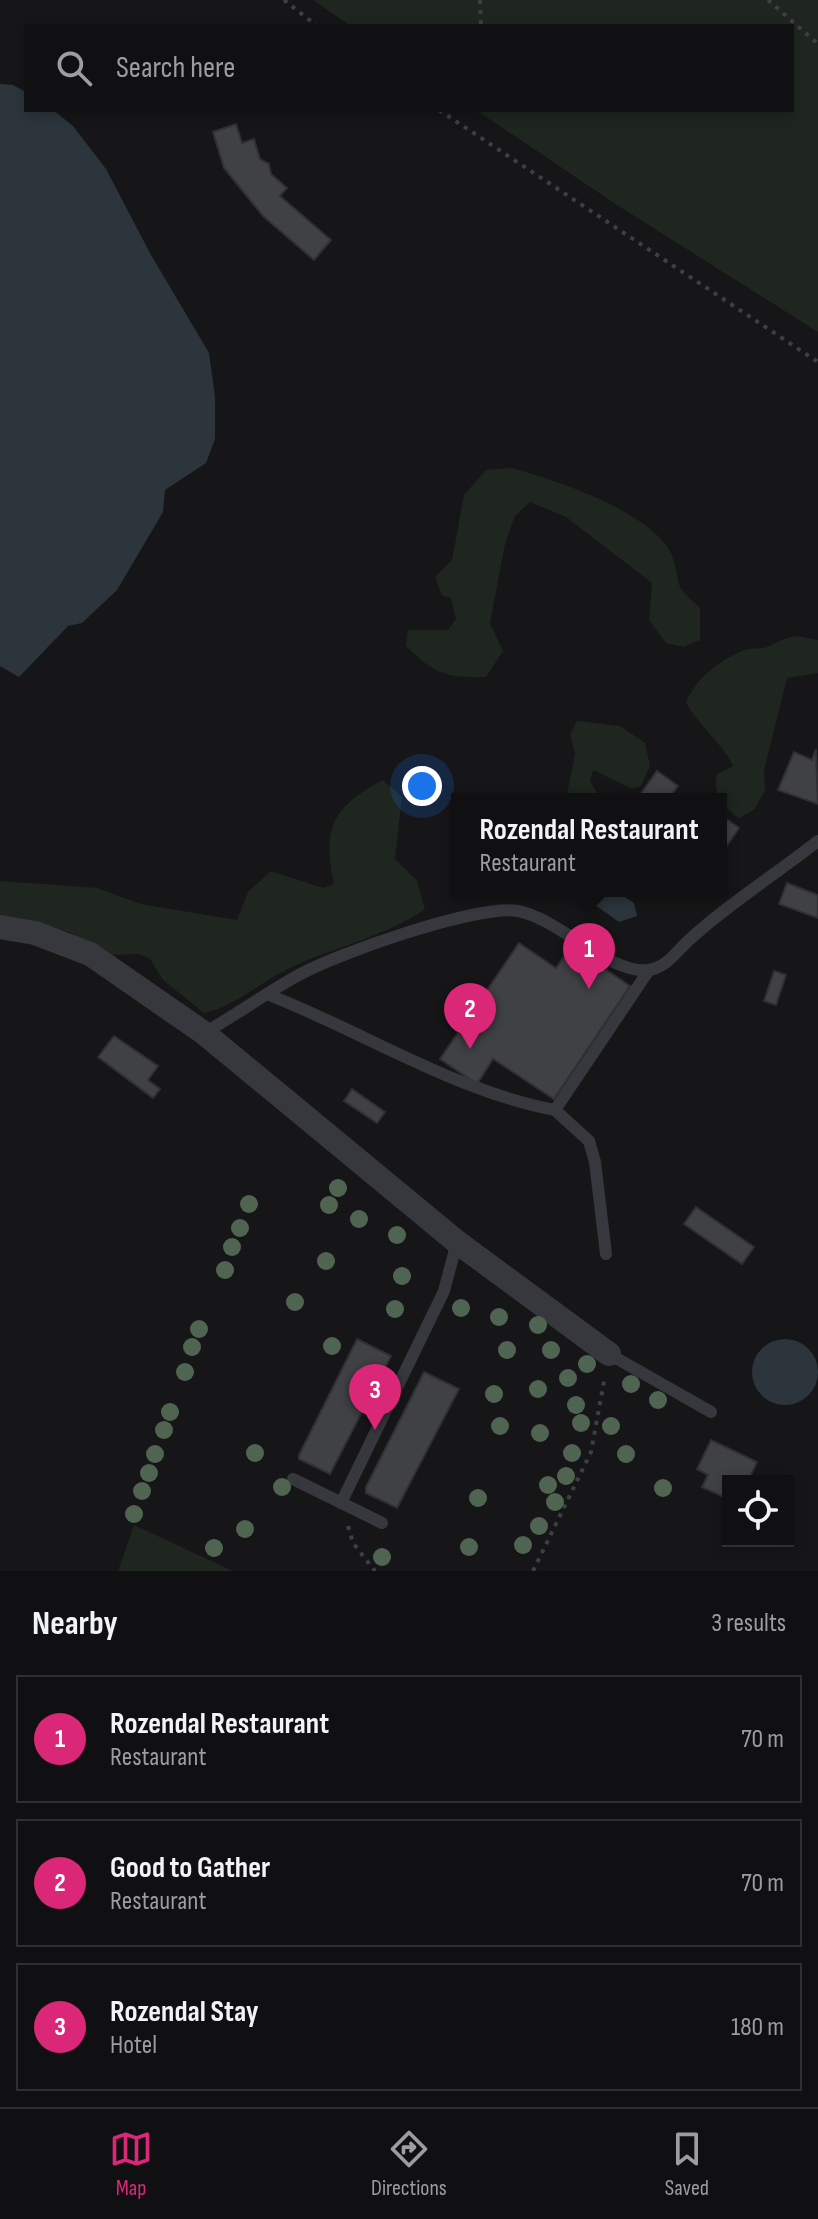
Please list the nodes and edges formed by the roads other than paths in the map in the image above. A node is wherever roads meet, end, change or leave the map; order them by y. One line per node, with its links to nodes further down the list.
1 (818, 841): 3 (lane)
2 (0, 927): 5 (street)
3 (649, 970): 4 (lane); 6 (lane)
4 (269, 995): 5 (lane); 6 (lane)
5 (204, 1033): 7 (street)
6 (555, 1110): 8 (lane)
7 (457, 1242): 9 (street); 12 (lane)
8 (606, 1254)
9 (609, 1354): 10 (lane)
10 (711, 1412)
11 (293, 1479): 12 (lane)
12 (341, 1503): 13 (lane)
13 (382, 1523)

